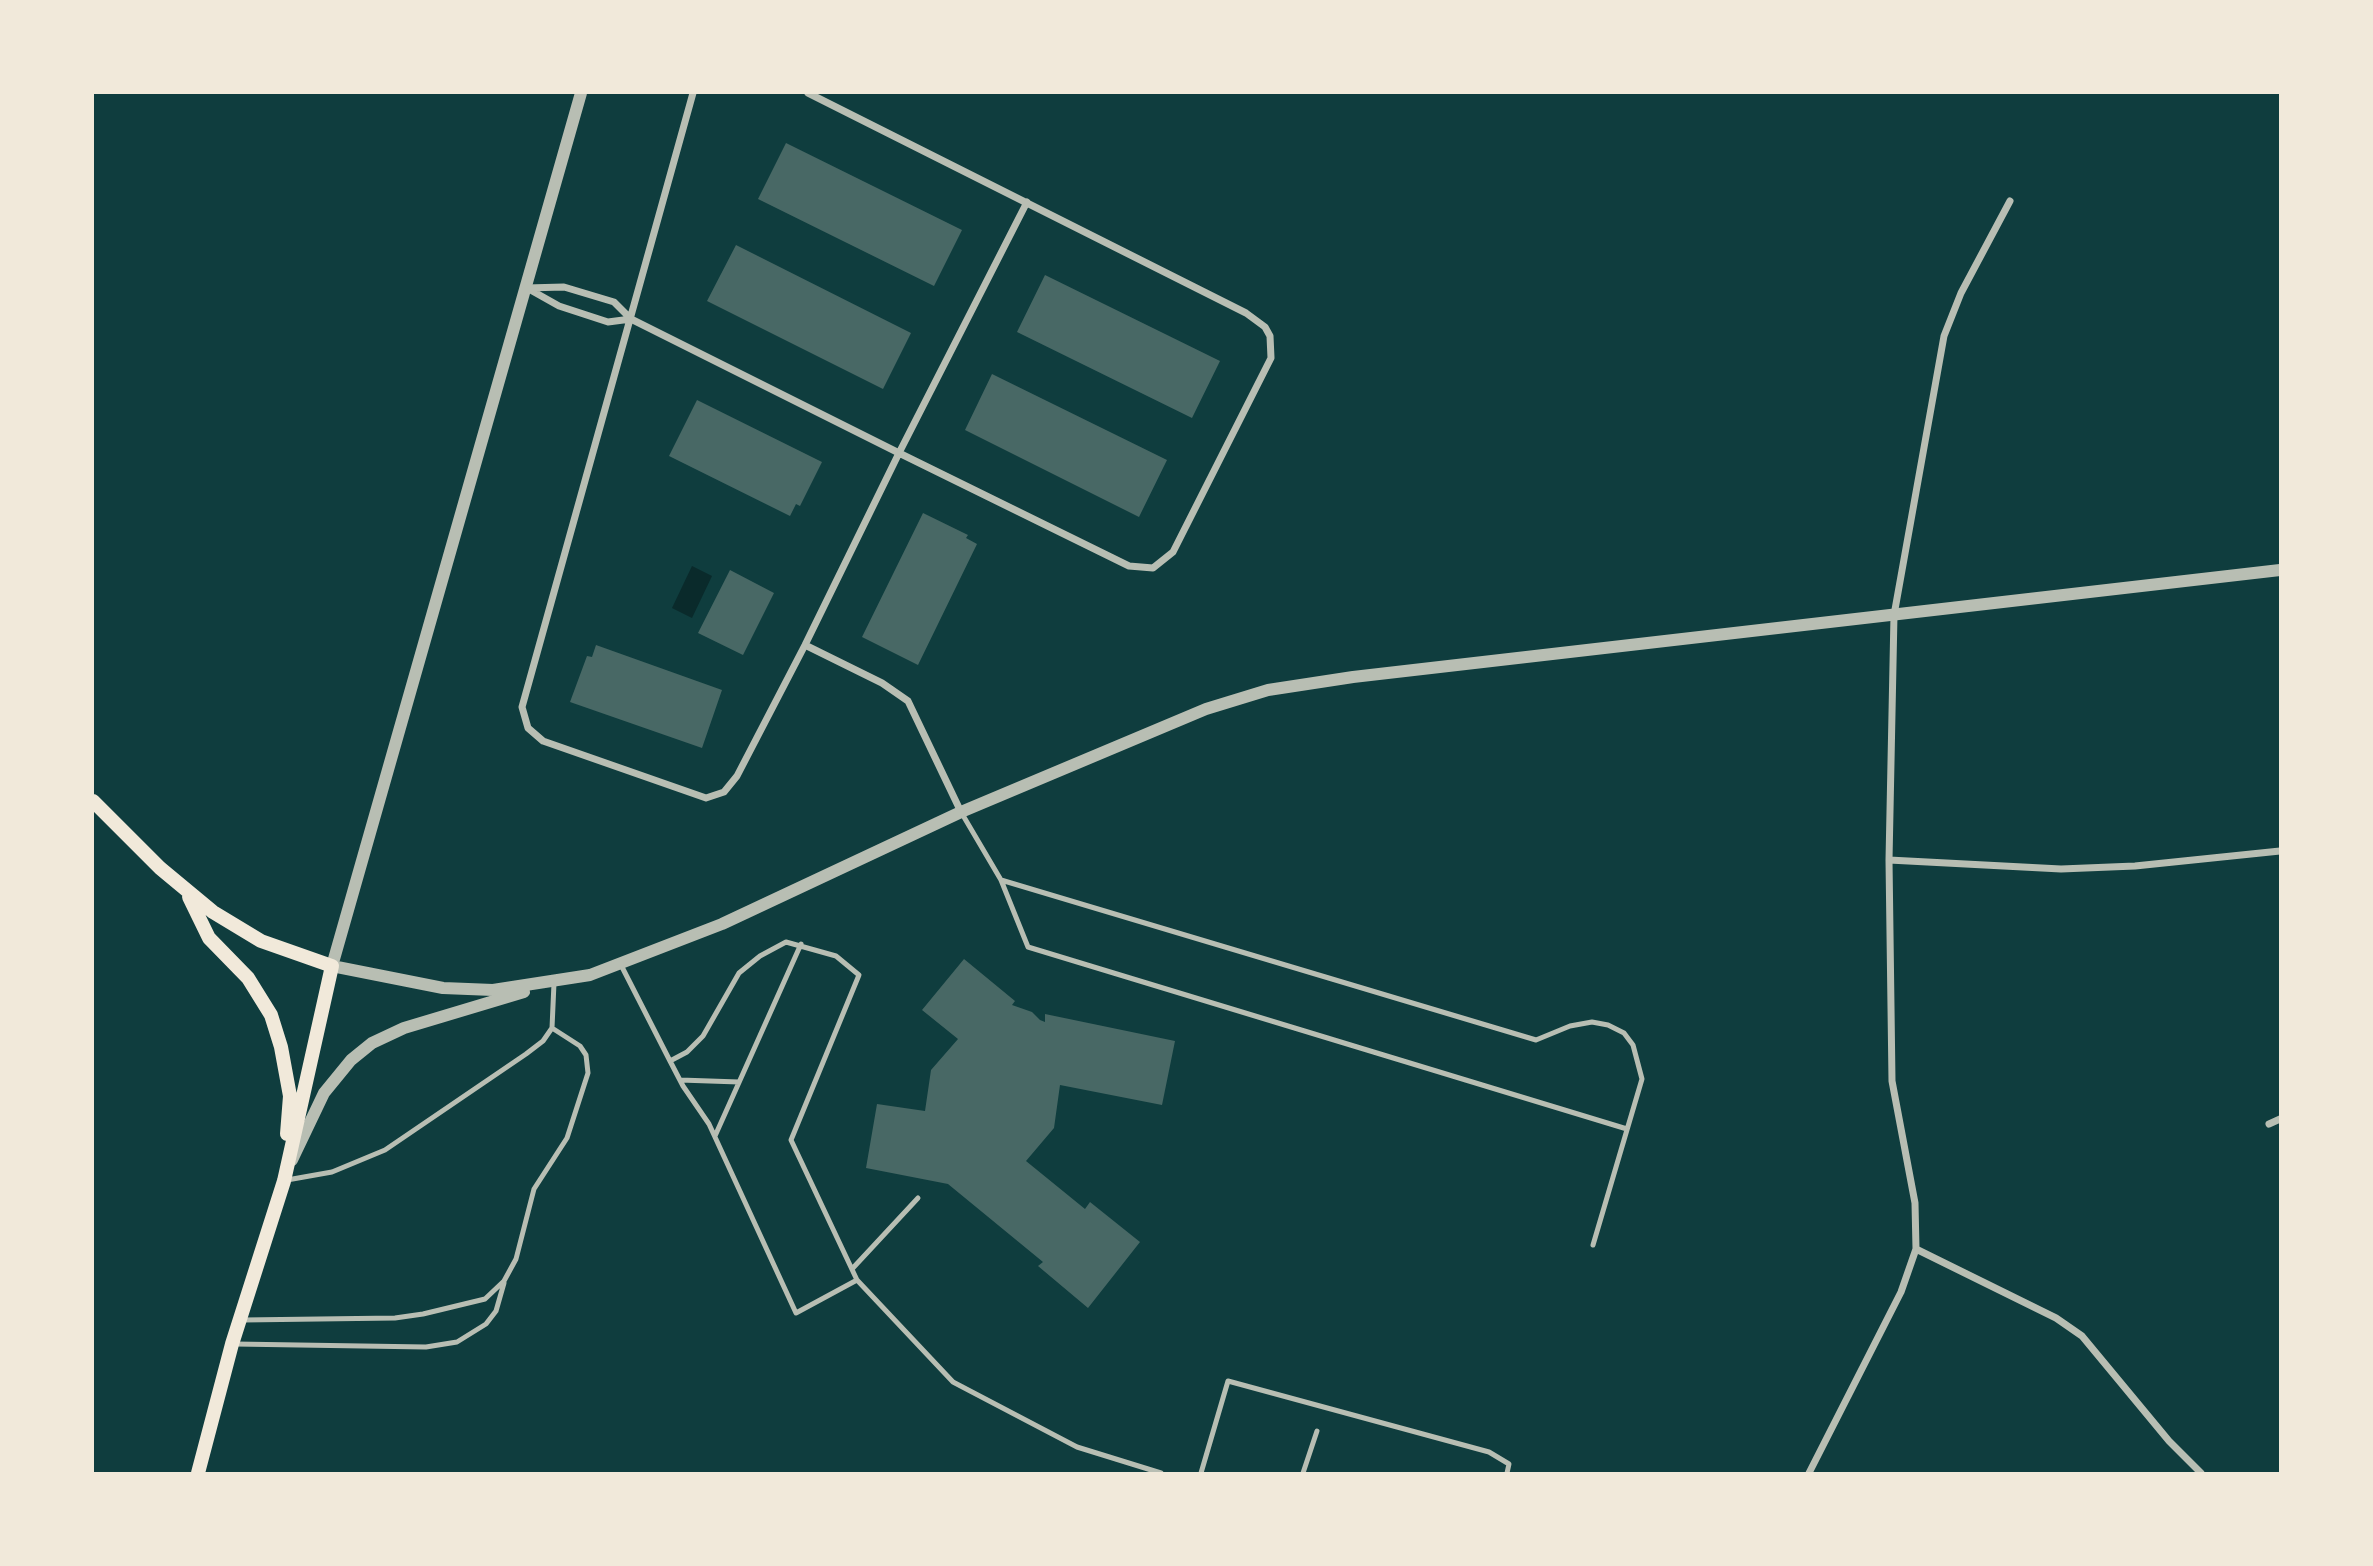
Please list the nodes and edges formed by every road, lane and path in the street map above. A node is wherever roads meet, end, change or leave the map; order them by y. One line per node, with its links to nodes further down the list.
1 (581, 93): 6 (street)
2 (694, 93): 7 (street)
3 (808, 93): 5 (street)
4 (2010, 201): 10 (street)
5 (1027, 202): 8 (street); 8 (street)
6 (526, 288): 7 (street); 7 (street); 20 (street)
7 (631, 319): 8 (street); 11 (street)
8 (898, 453): 11 (street)
9 (2280, 570): 10 (street)
10 (1894, 614): 13 (street); 15 (street)
11 (805, 645): 13 (street)
12 (93, 801): 17 (main road)
13 (961, 812): 16 (lane); 19 (street)
14 (2280, 851): 15 (street)
15 (1889, 860): 33 (street)
16 (1001, 880): 28 (lane); 28 (lane)
17 (187, 892): 20 (main road); 30 (main road)
18 (801, 944): 23 (lane); 25 (lane); 34 (lane)
19 (621, 965): 21 (street); 23 (lane)
20 (332, 966): 21 (street); 30 (main road)
21 (554, 983): 22 (lane); 30 (street)
22 (552, 1028): 30 (lane); 36 (lane)
23 (670, 1061): 24 (lane)
24 (680, 1080): 25 (lane); 29 (lane)
25 (739, 1082): 29 (lane)
26 (2280, 1119): 27 (street)
27 (2269, 1124)
28 (1627, 1129): 32 (lane)
29 (715, 1136): 35 (lane)
30 (284, 1178): 37 (main road)
31 (918, 1198): 34 (lane)
32 (1593, 1245)
33 (1916, 1250): 45 (street); 46 (street)
34 (852, 1269): 35 (lane)
35 (858, 1280): 41 (lane)
36 (505, 1281): 37 (lane); 38 (lane)
37 (240, 1320): 38 (main road)
38 (232, 1344): 40 (main road)
39 (1317, 1431): 43 (lane)
40 (198, 1473)
41 (1161, 1473)
42 (1201, 1473): 44 (lane)
43 (1303, 1473)
44 (1507, 1473)
45 (1810, 1473)
46 (2201, 1473)

